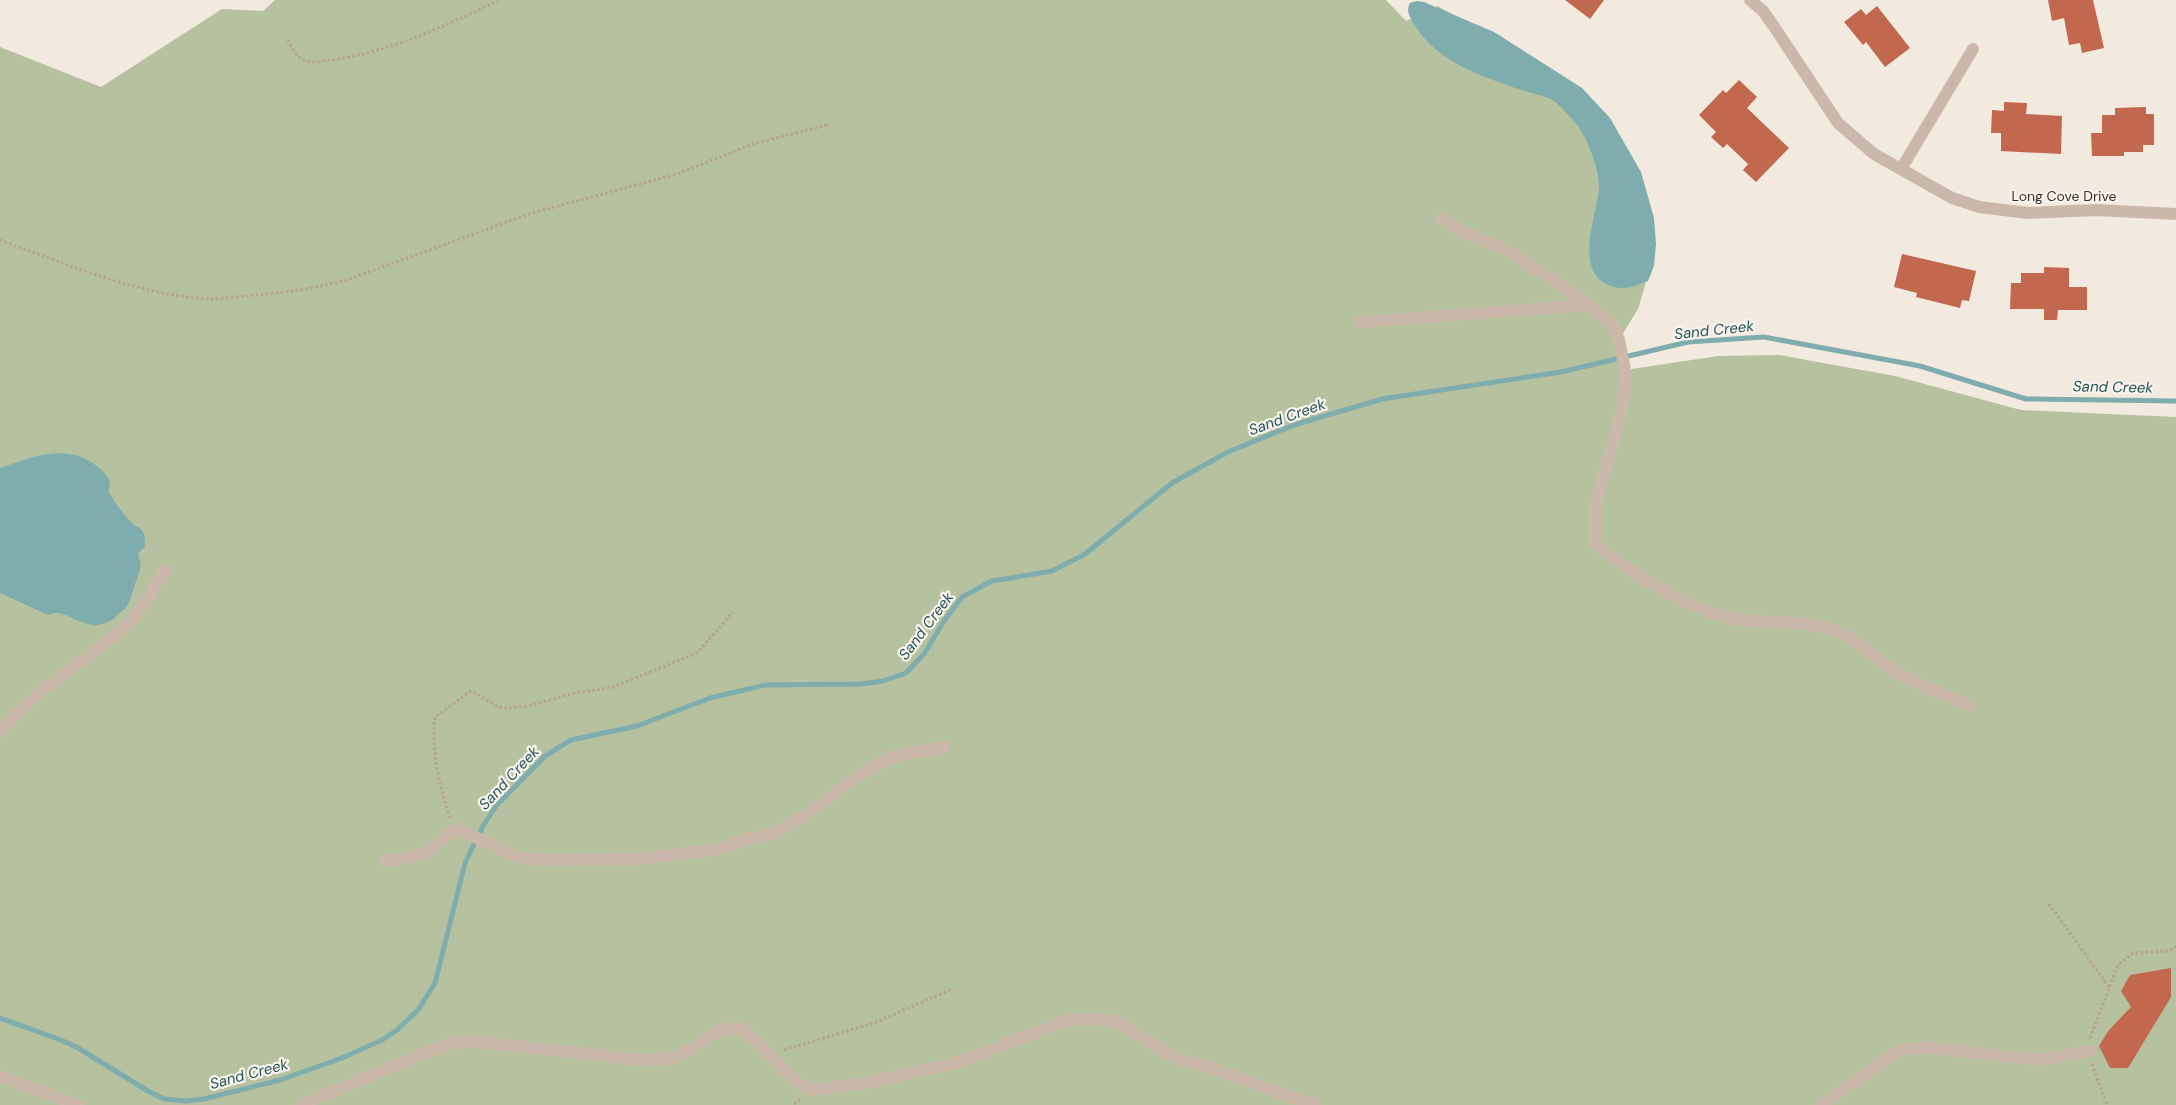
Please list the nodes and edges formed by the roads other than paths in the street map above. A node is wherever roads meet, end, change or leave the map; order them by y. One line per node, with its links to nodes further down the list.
1 (1750, 0): 3 (street, Long Cove Drive)
2 (1973, 49): 3 (street)
3 (1901, 169): 4 (street, Long Cove Drive)
4 (2176, 214)
5 (1442, 219): 6 (street)
6 (1590, 305): 7 (street); 9 (street)
7 (1360, 322)
8 (166, 570): 10 (street)
9 (1970, 705)
10 (0, 732)
11 (944, 747): 12 (street)
12 (385, 860)
13 (2089, 1051): 18 (street)
14 (0, 1076): 15 (street)
15 (78, 1105)
16 (301, 1105): 17 (street)
17 (1315, 1105)
18 (1821, 1105)

